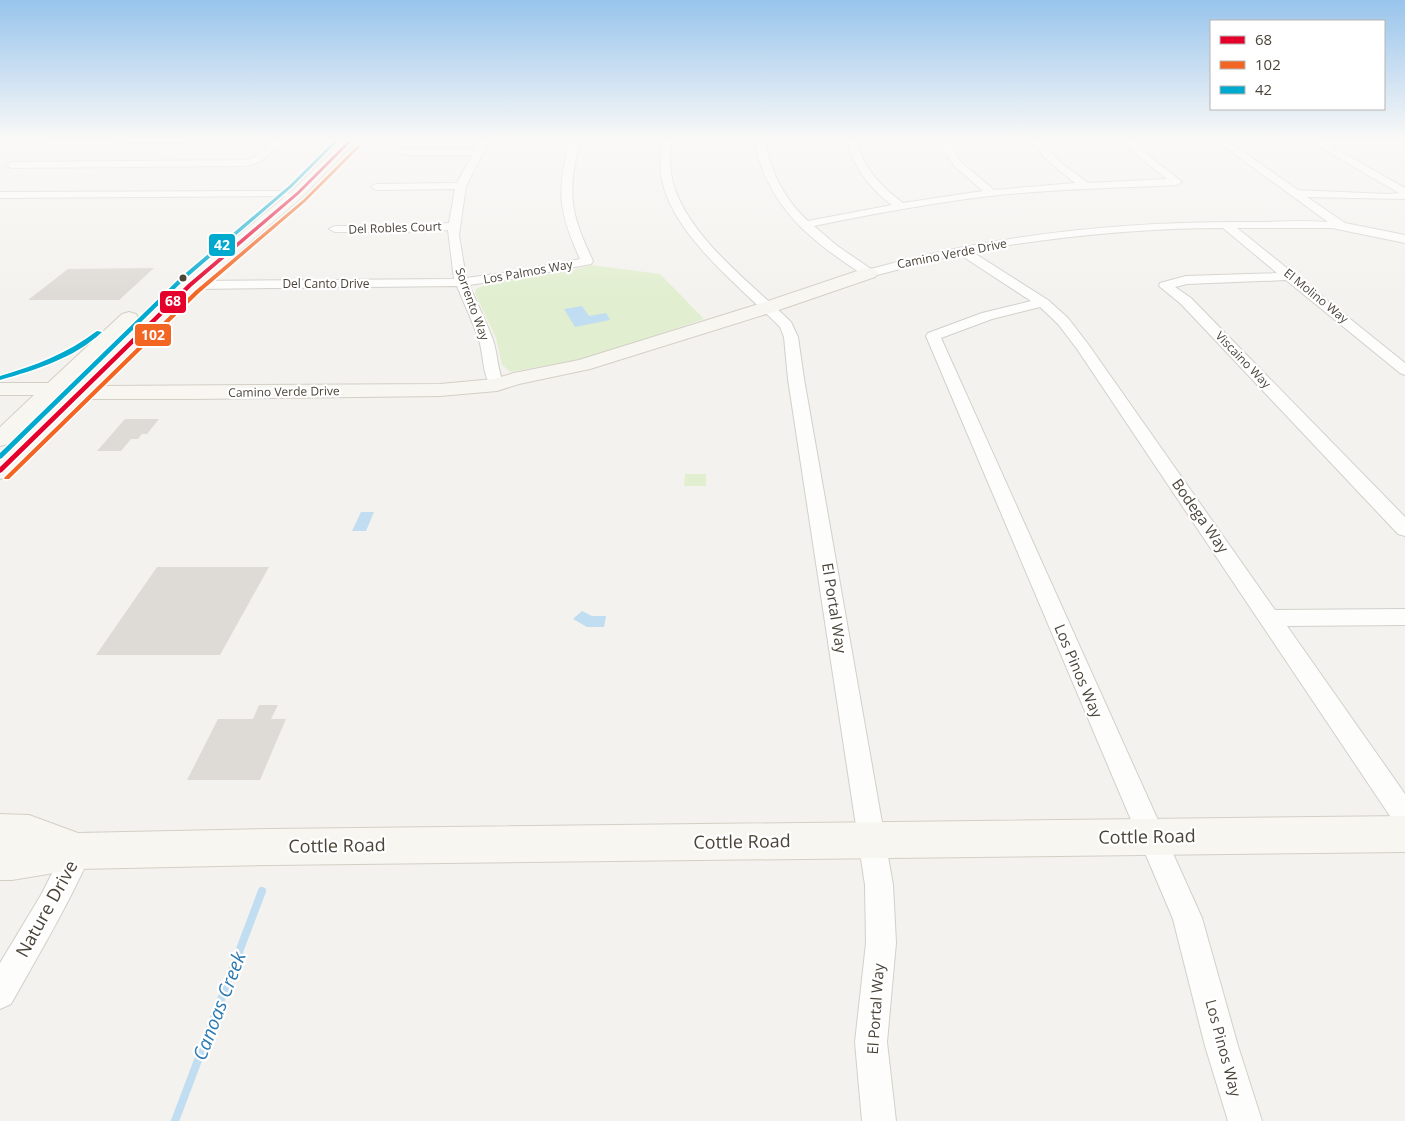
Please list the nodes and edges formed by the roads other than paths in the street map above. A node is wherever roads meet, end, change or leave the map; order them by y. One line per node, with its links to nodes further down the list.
1 (286, 191): 12 (main road)
2 (300, 191): 25 (main road)
3 (460, 191): 17 (street, Sorrento Way)
4 (565, 191): 24 (street, Los Palmos Way)
5 (672, 191): 27 (street, El Portal Way)
6 (777, 191): 16 (street)
7 (884, 191): 14 (street)
8 (1015, 191): 9 (street)
9 (992, 193): 14 (street)
10 (1296, 193): 13 (street); 18 (street)
11 (0, 194): 12 (street)
12 (283, 194): 28 (main road)
13 (1405, 194)
14 (901, 206): 16 (street)
15 (1225, 224): 18 (street, Camino Verde Drive); 21 (street, Camino Verde Drive); 23 (street, El Molino Way)
16 (804, 225): 22 (street)
17 (454, 226): 19 (street, Del Robles Court); 24 (street, Sorrento Way)
18 (1342, 226): 20 (street, Camino Verde Drive)
19 (335, 229)
20 (1405, 239)
21 (961, 250): 22 (street, Camino Verde Drive); 26 (street, Bodega Way)
22 (869, 273): 27 (main road, Camino Verde Drive)
23 (1291, 276): 30 (street, El Molino Way); 39 (street, Viscaino Way)
24 (462, 282): 25 (street, Del Canto Drive); 31 (street, Sorrento Way)
25 (190, 285): 29 (main road)
26 (1043, 303): 41 (street, Bodega Way); 45 (street, Los Pinos Way)
27 (769, 306): 31 (main road, Camino Verde Drive); 46 (street, El Portal Way)
28 (91, 354): 34 (main road); 35 (main road)
29 (115, 357): 32 (main road); 33 (main road)
30 (1405, 370)
31 (501, 380): 33 (main road, Camino Verde Drive)
32 (85, 388): 33 (main road, Camino Verde Drive); 35 (main road, Camino Verde Drive); 36 (main road)
33 (122, 388): 36 (main road)
34 (0, 389): 35 (main road, Camino Verde Drive); 37 (main road)
35 (53, 389): 37 (main road)
36 (50, 422): 38 (main road)
37 (5, 434)
38 (0, 471)
39 (1405, 529)
40 (1405, 617): 41 (street)
41 (1270, 618): 42 (street, Bodega Way)
42 (1405, 816)
43 (0, 832): 47 (main road, Cottle Road)
44 (1405, 834): 45 (main road, Cottle Road)
45 (1150, 837): 46 (main road, Cottle Road); 51 (street, Los Pinos Way)
46 (872, 840): 47 (main road, Cottle Road); 50 (street, El Portal Way)
47 (78, 851): 48 (main road, Cottle Road); 49 (street, Nature Drive)
48 (0, 862)
49 (0, 993)
50 (879, 1121)
51 (1244, 1121)

